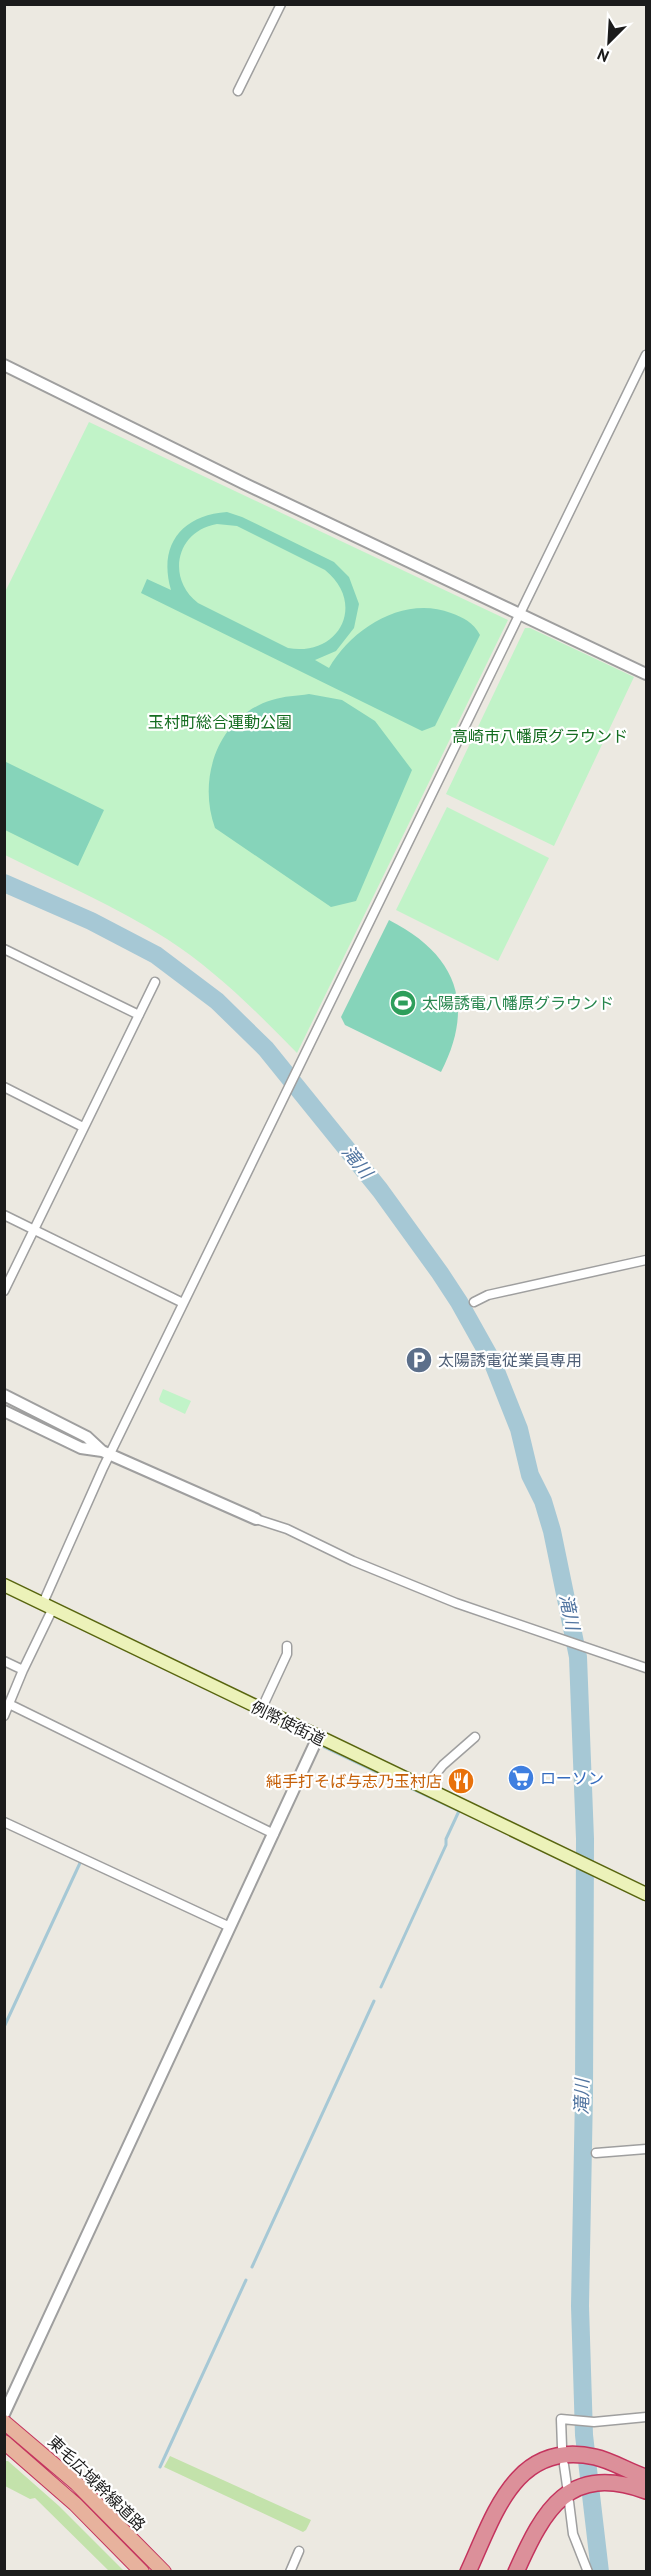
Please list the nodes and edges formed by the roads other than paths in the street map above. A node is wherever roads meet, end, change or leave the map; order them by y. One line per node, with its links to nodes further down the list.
1 (281, 4): 2 (street)
2 (238, 91)
3 (646, 355): 5 (street)
4 (4, 365): 5 (street)
5 (520, 616): 6 (street); 17 (street)
6 (646, 674)
7 (4, 949): 9 (street)
8 (155, 982): 9 (street)
9 (139, 1015): 11 (street)
10 (4, 1087): 11 (street)
11 (83, 1127): 13 (street)
12 (4, 1215): 13 (street)
13 (34, 1229): 15 (street); 17 (street)
14 (646, 1260): 16 (street)
15 (4, 1291)
16 (474, 1302)
17 (183, 1303): 20 (street)
18 (4, 1395): 20 (street)
19 (4, 1411): 20 (street)
20 (106, 1453): 21 (street); 23 (street)
21 (256, 1519): 26 (street)
22 (4, 1585): 23 (main road, 例幣使街道)
23 (48, 1606): 27 (street); 29 (main road, 例幣使街道)
24 (287, 1646): 29 (street)
25 (4, 1661): 27 (street)
26 (646, 1668)
27 (23, 1670): 28 (street)
28 (9, 1704): 30 (street); 35 (street)
29 (261, 1710): 31 (main road, 例幣使街道)
30 (4, 1716)
31 (318, 1737): 33 (main road, 例幣使街道); 35 (street)
32 (474, 1737): 33 (street)
33 (424, 1788): 36 (main road, 例幣使街道)
34 (4, 1822): 37 (street)
35 (274, 1834): 37 (street)
36 (646, 1894)
37 (230, 1927): 40 (street)
38 (646, 2149): 39 (street)
39 (596, 2153)
40 (4, 2414)
41 (646, 2417): 44 (street)
42 (4, 2422): 50 (highway, 東毛広域幹線道路)
43 (4, 2442): 49 (highway, 東毛広域幹線道路)
44 (563, 2456): 45 (highway); 47 (street); 52 (highway)
45 (646, 2477)
46 (646, 2491): 47 (highway)
47 (568, 2493): 53 (highway); 54 (street)
48 (299, 2551): 51 (street)
49 (142, 2571)
50 (164, 2571)
51 (290, 2571)
52 (468, 2571)
53 (516, 2571)
54 (588, 2571)

